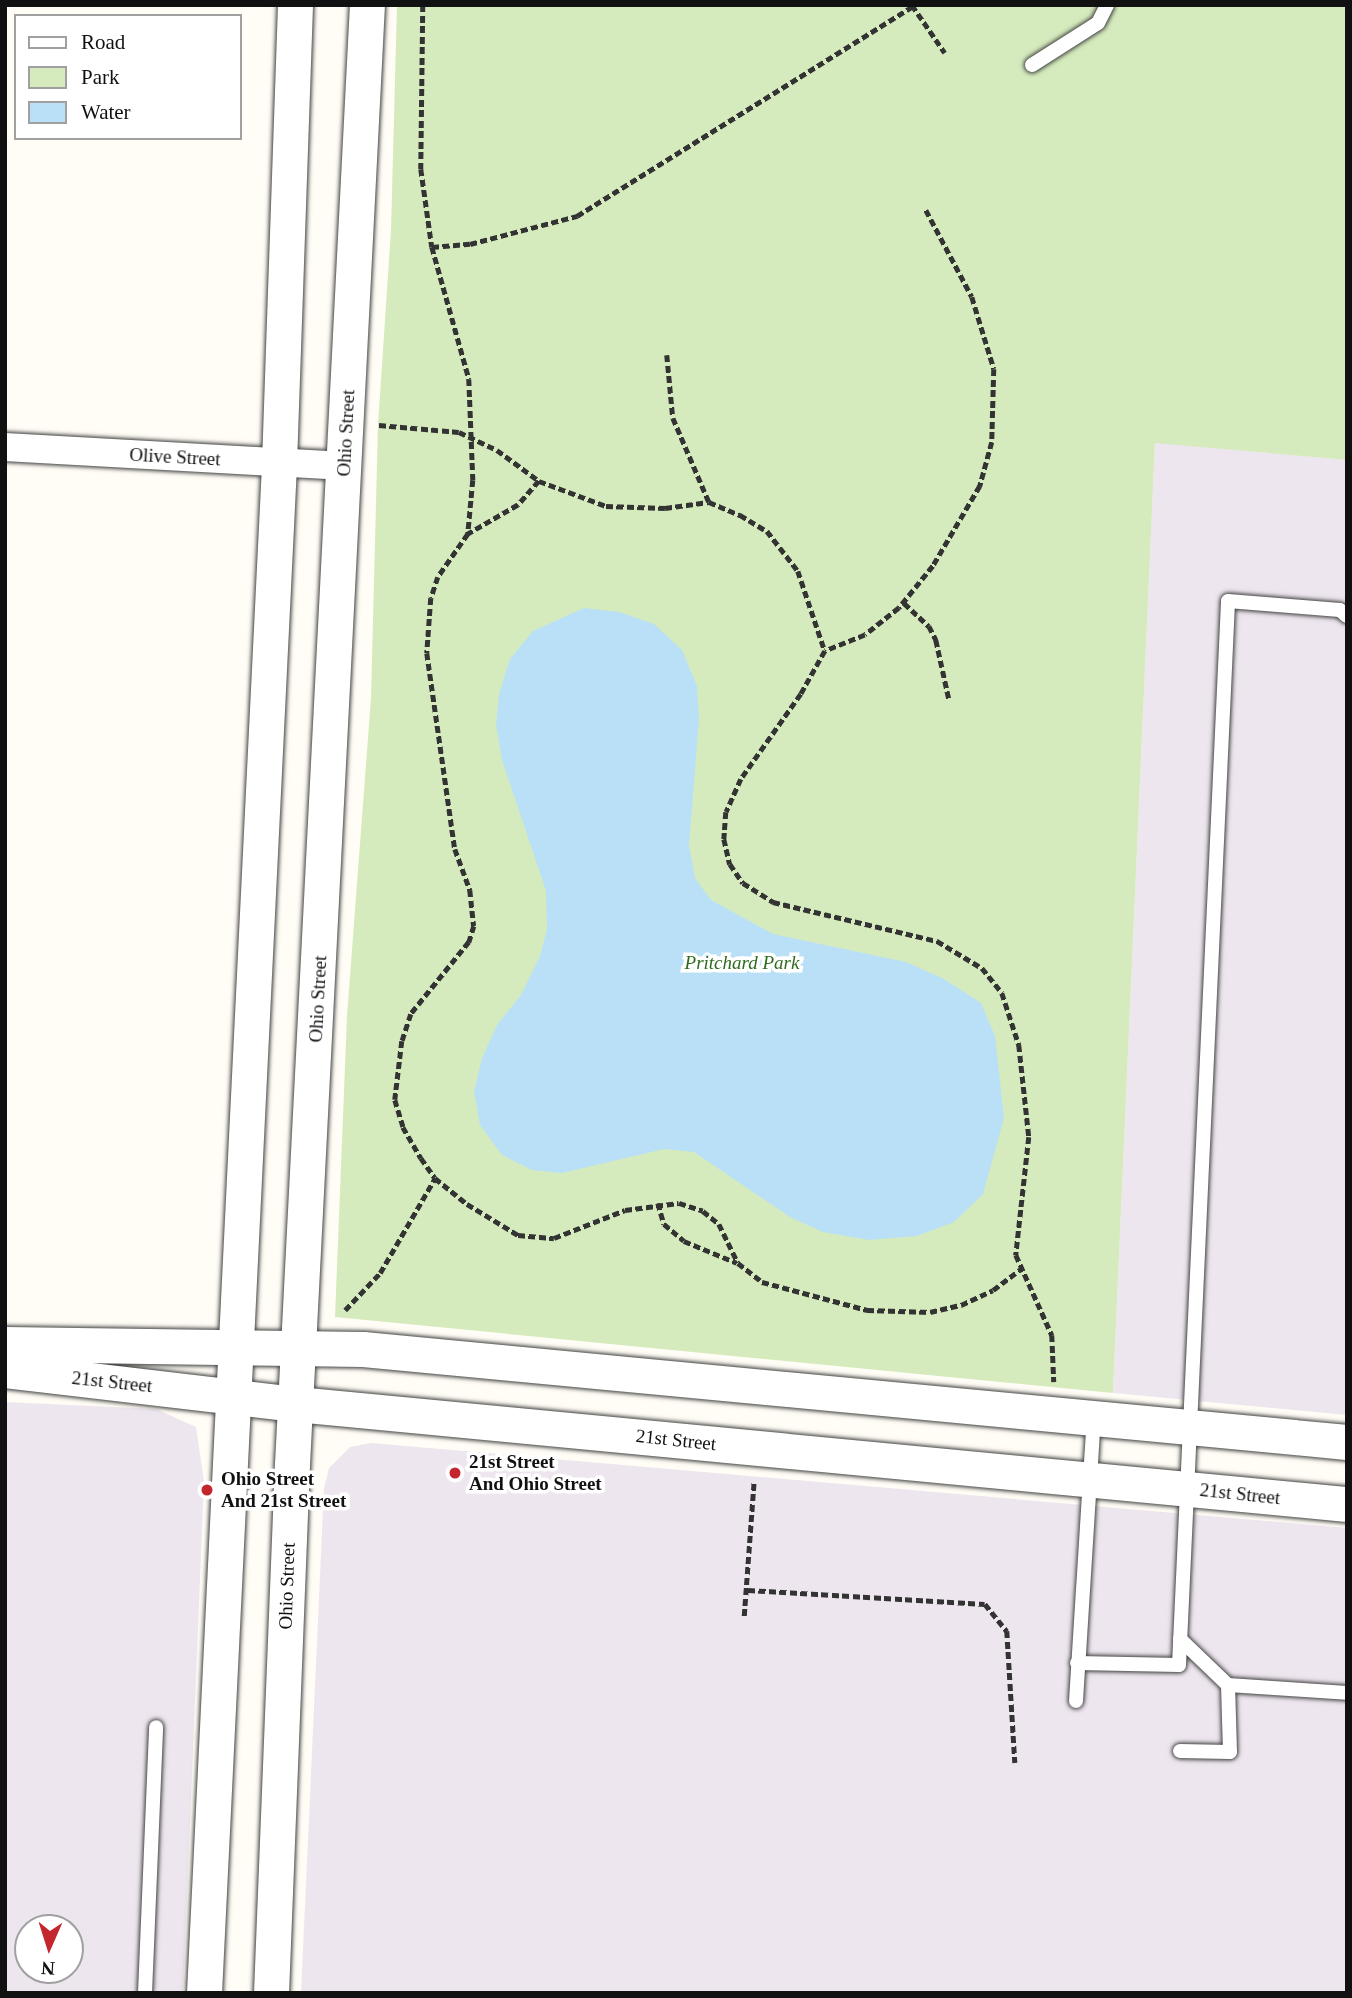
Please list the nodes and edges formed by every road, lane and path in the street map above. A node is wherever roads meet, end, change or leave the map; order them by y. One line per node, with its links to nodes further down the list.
1 (295, 5): 14 (street)
2 (367, 5): 15 (street, Ohio Street)
3 (423, 5): 9 (path)
4 (1107, 5): 7 (lane)
5 (914, 6): 6 (path); 9 (path)
6 (946, 53)
7 (1032, 65)
8 (926, 210): 19 (path)
9 (432, 247): 12 (path)
10 (667, 355): 17 (path)
11 (378, 425): 12 (path)
12 (472, 438): 16 (path); 18 (path)
13 (5, 447): 14 (street, Olive Street)
14 (279, 464): 15 (street, Olive Street); 29 (street)
15 (344, 466): 30 (street, Ohio Street)
16 (539, 481): 17 (path); 18 (path)
17 (709, 502): 21 (path)
18 (468, 534): 23 (path)
19 (904, 603): 21 (path); 22 (path)
20 (1347, 616): 36 (lane)
21 (825, 651): 26 (path)
22 (949, 699)
23 (435, 1178): 24 (path); 27 (path)
24 (659, 1203): 25 (path); 25 (path)
25 (738, 1263): 26 (path)
26 (1021, 1269): 32 (path)
27 (345, 1310)
28 (5, 1344): 29 (street, 21st Street)
29 (234, 1348): 30 (street, 21st Street); 33 (street)
30 (300, 1348): 34 (street, Ohio Street); 35 (street, 21st Street)
31 (5, 1370): 33 (street, 21st Street)
32 (1054, 1387)
33 (232, 1394): 34 (street, 21st Street); 53 (street)
34 (296, 1404): 38 (street, 21st Street); 54 (street, Ohio Street)
35 (1094, 1418): 36 (street, 21st Street); 39 (lane)
36 (1188, 1427): 37 (street, 21st Street); 40 (lane)
37 (1347, 1442)
38 (755, 1448): 39 (street, 21st Street); 42 (path)
39 (1090, 1480): 40 (street, 21st Street); 45 (lane)
40 (1185, 1489): 41 (street, 21st Street); 44 (lane)
41 (1347, 1504)
42 (748, 1590): 43 (path); 51 (path)
43 (744, 1616)
44 (1180, 1639): 45 (lane); 46 (lane)
45 (1077, 1663): 48 (lane)
46 (1228, 1685): 47 (lane); 50 (lane)
47 (1347, 1693)
48 (1076, 1701)
49 (156, 1727): 52 (lane)
50 (1180, 1751)
51 (1015, 1763)
52 (145, 1993)
53 (204, 1993)
54 (271, 1993)

